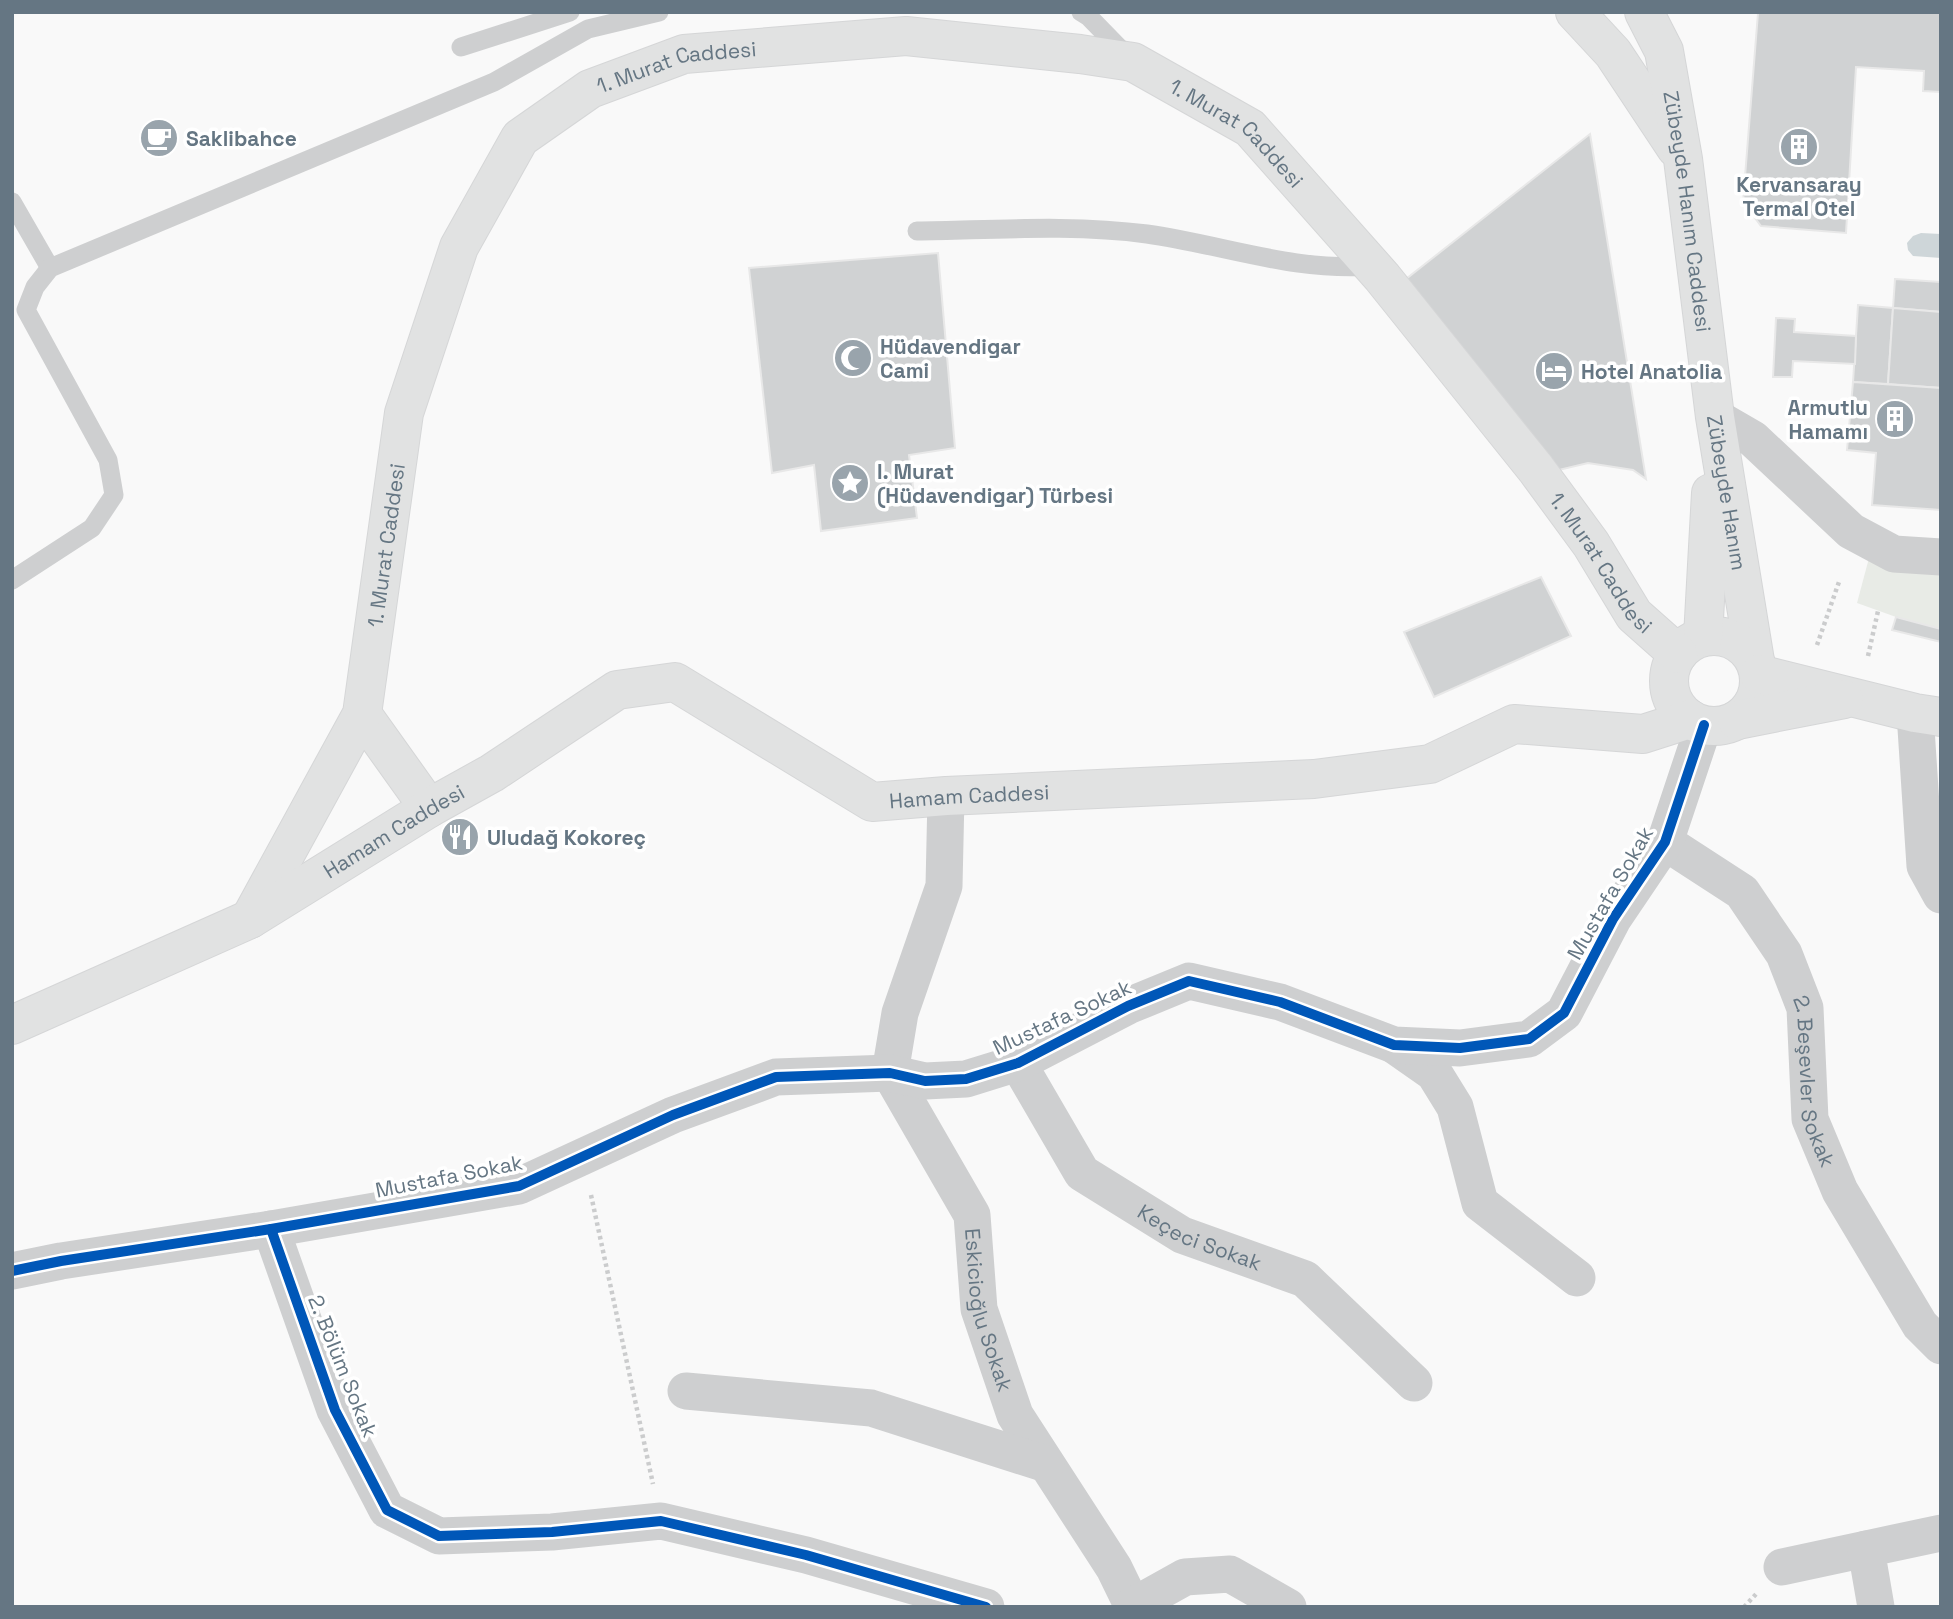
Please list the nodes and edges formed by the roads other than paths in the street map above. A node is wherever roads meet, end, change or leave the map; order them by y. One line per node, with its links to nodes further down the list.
1 (569, 12): 6 (lane)
2 (659, 12): 12 (lane)
3 (1081, 12): 7 (lane)
4 (1575, 12): 8 (main road)
5 (1644, 12): 8 (main road, Zübeyde Hanım Caddesi)
6 (461, 47)
7 (1133, 62): 11 (main road, 1. Murat Caddesi); 19 (main road, 1. Murat Caddesi)
8 (1683, 159): 13 (main road, Zübeyde Hanım Caddesi)
9 (12, 202): 12 (lane)
10 (917, 231): 11 (lane)
11 (1373, 266): 16 (main road, 1. Murat Caddesi)
12 (50, 268): 15 (lane)
13 (1715, 417): 14 (street); 16 (main road, Zübeyde Hanım); 17 (main road, Zübeyde Hanım)
14 (1941, 557)
15 (12, 580)
16 (1690, 646): 17 (main road); 21 (main road)
17 (1757, 667): 18 (main road); 21 (main road)
18 (1856, 696): 20 (main road); 21 (main road, Hamam Caddesi)
19 (362, 713): 23 (main road); 26 (main road, 1. Murat Caddesi)
20 (1928, 715): 25 (street)
21 (1710, 722): 22 (main road, Hamam Caddesi); 24 (street, Mustafa Sokak)
22 (946, 796): 23 (main road, Hamam Caddesi); 30 (street)
23 (429, 808): 26 (main road, Hamam Caddesi)
24 (1665, 842): 28 (street, Mustafa Sokak); 34 (street, 2. Beşevler Sokak)
25 (1941, 895)
26 (250, 919): 27 (main road)
27 (12, 1025)
28 (1394, 1045): 29 (street, Mustafa Sokak); 33 (street)
29 (1018, 1063): 30 (street, Mustafa Sokak); 35 (street, Keçeci Sokak)
30 (890, 1073): 31 (street, Mustafa Sokak); 37 (street, Eskicioğlu Sokak)
31 (271, 1229): 32 (street, Mustafa Sokak); 42 (street, 2. Bölüm Sokak)
32 (12, 1271)
33 (1577, 1278)
34 (1941, 1346)
35 (1413, 1383)
36 (687, 1391): 37 (street)
37 (1046, 1464): 41 (street, Eskicioğlu Sokak)
38 (1941, 1533): 39 (street)
39 (1866, 1549): 40 (street); 44 (street)
40 (1782, 1567)
41 (1133, 1606): 43 (street)
42 (986, 1607)
43 (1288, 1607)
44 (1875, 1607)

